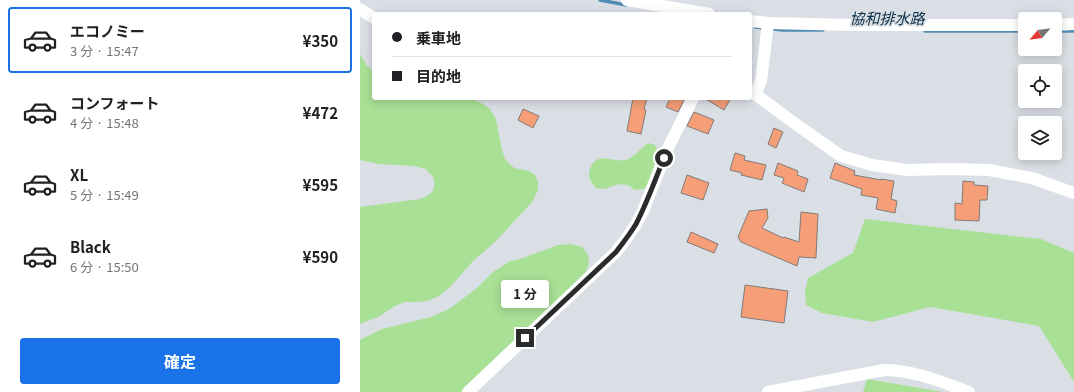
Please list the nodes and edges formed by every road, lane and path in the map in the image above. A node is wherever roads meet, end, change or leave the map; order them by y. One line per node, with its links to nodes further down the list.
1 (627, 0): 3 (street)
2 (360, 9): 4 (street)
3 (697, 12)
4 (372, 17)
5 (752, 21): 9 (street)
6 (1062, 24): 7 (street)
7 (1074, 24)
8 (1018, 25): 9 (street)
9 (768, 28): 10 (street)
10 (753, 93): 12 (street)
11 (691, 100): 13 (street)
12 (1074, 193)
13 (468, 392)
14 (768, 392): 15 (street)
15 (969, 392)

